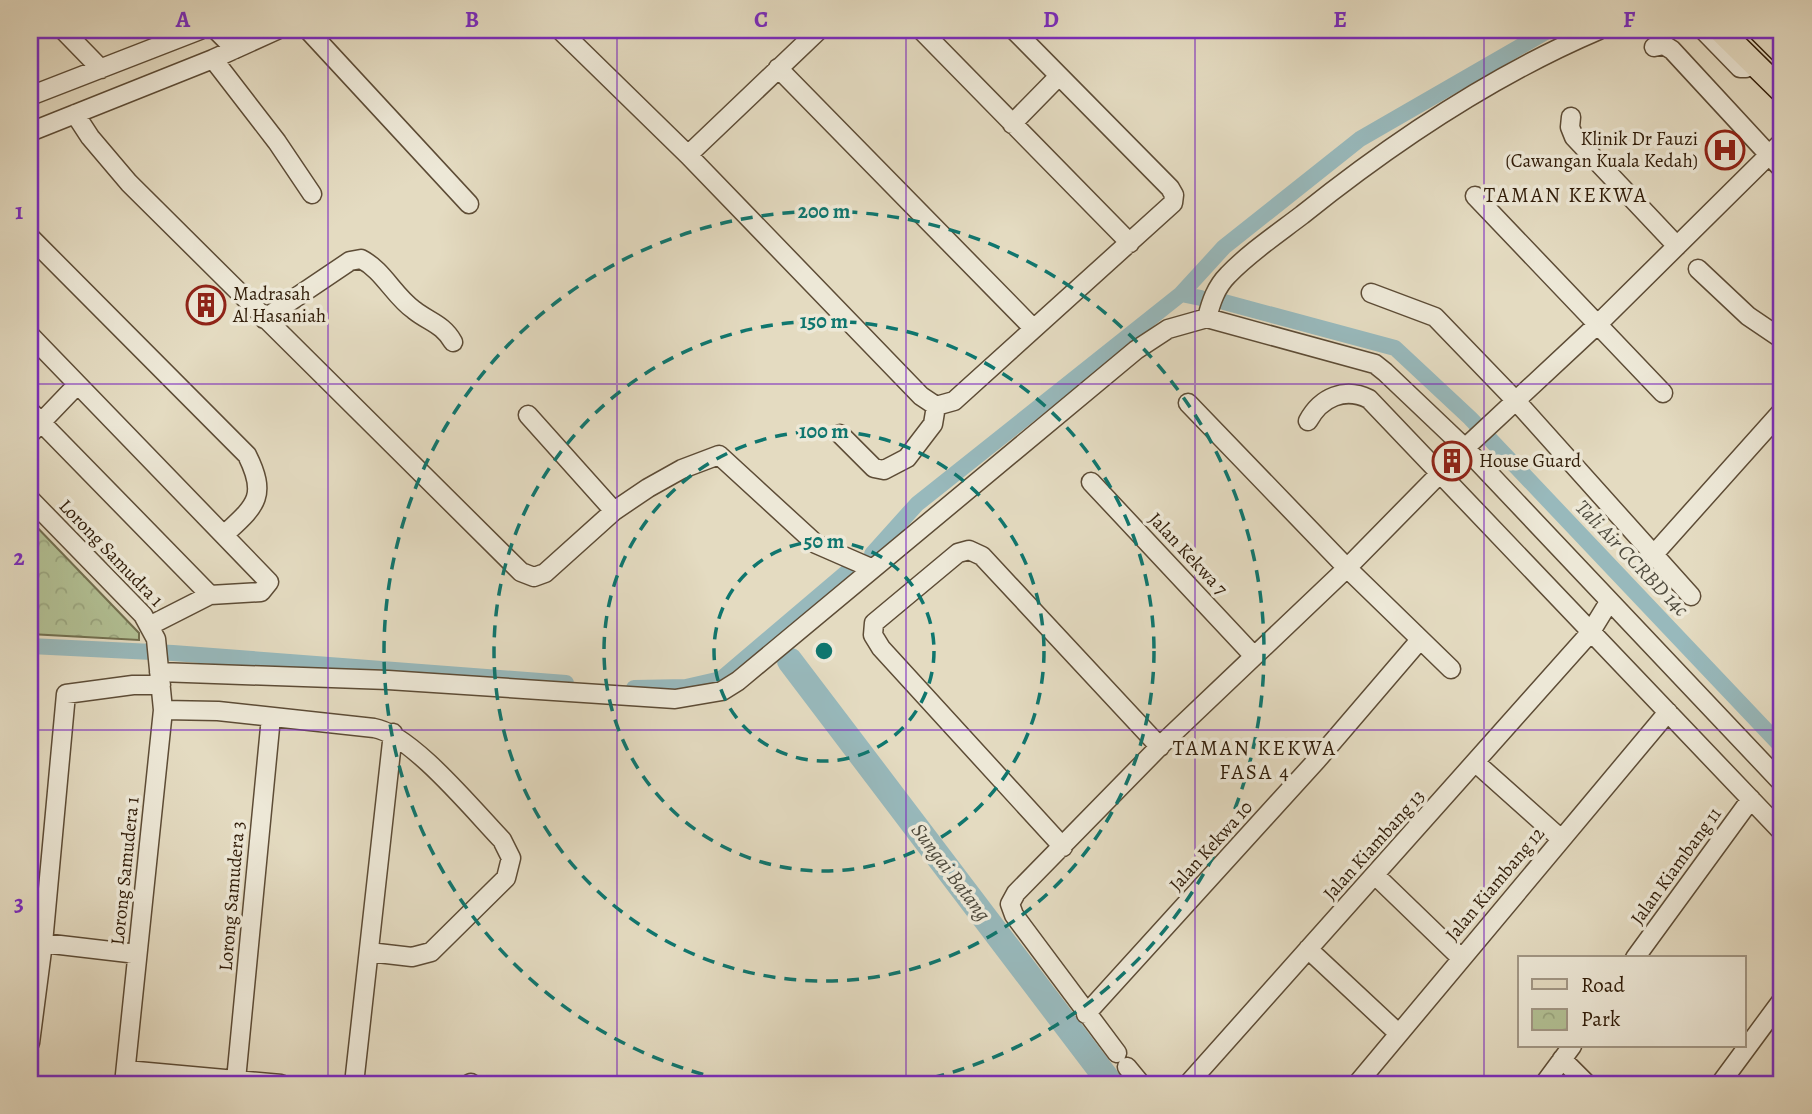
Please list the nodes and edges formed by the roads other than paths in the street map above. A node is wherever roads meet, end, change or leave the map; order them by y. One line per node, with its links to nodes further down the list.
1 (63, 30): 20 (street)
2 (200, 30): 20 (street)
3 (216, 30): 15 (street)
4 (277, 30): 15 (street)
5 (308, 30): 34 (street)
6 (560, 30): 29 (street)
7 (819, 30): 19 (street)
8 (921, 30): 26 (street)
9 (1014, 30): 21 (street)
10 (1599, 30): 41 (street)
11 (1703, 30): 18 (street)
12 (1720, 30): 18 (main road)
13 (1760, 30): 16 (main road)
14 (1654, 47): 30 (street)
15 (235, 49): 17 (street)
16 (1782, 52)
17 (213, 60): 24 (street); 32 (street)
18 (1752, 61): 22 (main road)
19 (778, 68): 29 (street); 43 (street)
20 (101, 69): 23 (street)
21 (1059, 76): 26 (street); 36 (street)
22 (1782, 91)
23 (30, 96)
24 (75, 114): 27 (street); 40 (street)
25 (1571, 117): 37 (street)
26 (1012, 124): 36 (street)
27 (30, 132)
28 (1782, 142): 30 (street)
29 (688, 155): 51 (street)
30 (1769, 155): 31 (street); 37 (street)
31 (1782, 169)
32 (312, 194)
33 (1475, 196): 42 (street)
34 (469, 204)
35 (30, 237): 62 (street)
36 (1130, 243): 43 (street)
37 (1677, 246): 42 (street)
38 (1698, 269): 45 (street)
39 (1371, 293): 49 (street)
40 (264, 318): 46 (street); 61 (street)
41 (1208, 318): 57 (street); 64 (street)
42 (1598, 324): 48 (street); 49 (street)
43 (1033, 328): 51 (street)
44 (30, 335): 47 (street)
45 (1782, 339)
46 (453, 342)
47 (77, 385): 55 (street); 62 (street)
48 (1663, 393)
49 (1517, 402): 57 (street); 63 (street)
50 (1188, 403): 65 (street)
51 (936, 406): 56 (street)
52 (1782, 411): 63 (street)
53 (528, 415): 61 (street)
54 (1308, 421): 58 (street)
55 (34, 422): 66 (street)
56 (840, 433)
57 (1471, 443): 58 (street); 68 (street)
58 (1439, 474): 65 (street); 70 (street)
59 (1091, 482): 72 (street, Jalan Kekwa 7)
60 (30, 499): 69 (street, Lorong Samudra 1)
61 (614, 511): 64 (street)
62 (225, 534): 66 (street)
63 (1655, 552): 67 (street)
64 (871, 568): 74 (street)
65 (1347, 568): 71 (street); 72 (street)
66 (210, 595): 69 (street)
67 (1691, 596)
68 (1609, 602): 70 (street, Jalan Kiambang 13); 81 (street)
69 (154, 632): 74 (street, Lorong Samudera 1)
70 (1590, 633): 76 (street); 80 (street, Jalan Kiambang 13)
71 (1419, 641): 73 (street); 94 (street, Jalan Kekwa 10)
72 (1254, 656): 79 (street)
73 (1451, 669)
74 (159, 673): 75 (street, Lorong Samudera 1); 87 (street)
75 (163, 710): 77 (street); 90 (street, Lorong Samudera 1)
76 (1668, 712): 82 (street); 84 (street, Jalan Kiambang 12)
77 (271, 717): 78 (street); 99 (street, Lorong Samudera 3)
78 (393, 733): 89 (street); 89 (street)
79 (1160, 747): 85 (street); 85 (street)
80 (1476, 762): 84 (street); 86 (street, Jalan Kiambang 13)
81 (1782, 783)
82 (1751, 799): 83 (street); 91 (street, Jalan Kiambang 11)
83 (1782, 832)
84 (1560, 838): 92 (street, Jalan Kiambang 12)
85 (1063, 847): 94 (street)
86 (1375, 875): 88 (street, Jalan Kiambang 13); 92 (street)
87 (43, 943): 90 (street); 96 (street)
88 (1308, 949): 95 (street); 103 (street, Jalan Kiambang 13)
89 (369, 952): 101 (street)
90 (137, 954): 98 (street, Lorong Samudera 1)
91 (1636, 956)
92 (1461, 958): 95 (street, Jalan Kiambang 12)
93 (1782, 1000): 107 (street)
94 (1086, 1014): 102 (street)
95 (1398, 1033): 104 (street, Jalan Kiambang 12)
96 (30, 1043)
97 (1567, 1052): 105 (street); 106 (street)
98 (125, 1077): 99 (street)
99 (236, 1080): 100 (street)
100 (281, 1084)
101 (354, 1084)
102 (1141, 1084)
103 (1188, 1084)
104 (1357, 1084)
105 (1544, 1084)
106 (1587, 1084)
107 (1720, 1084)

